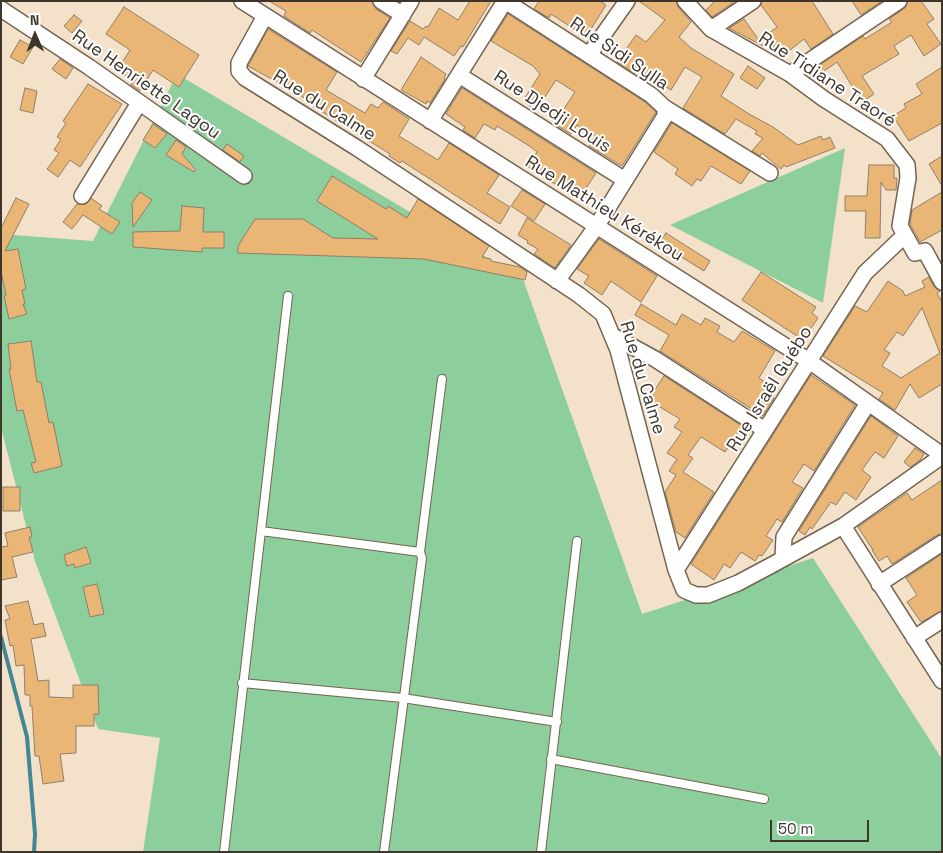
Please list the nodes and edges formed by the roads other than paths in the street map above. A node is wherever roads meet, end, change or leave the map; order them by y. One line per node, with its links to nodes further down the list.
1 (242, 1): 11 (street, Rue Mathieu Kérékou)
2 (381, 1): 10 (street)
3 (411, 1): 10 (street)
4 (505, 1): 13 (street, Rue Sidi Sylla); 15 (street)
5 (627, 1): 13 (street)
6 (685, 1): 12 (street, Rue Tidiane Traoré)
7 (753, 1): 12 (street)
8 (899, 1): 14 (street)
9 (1, 10): 17 (street, Rue Henriette Lagou)
10 (403, 15): 16 (street)
11 (265, 16): 16 (street, Rue Mathieu Kérékou); 26 (street, Rue du Calme)
12 (711, 29): 14 (street, Rue Tidiane Traoré)
13 (588, 55): 18 (street, Rue Sidi Sylla)
14 (790, 74): 25 (street, Rue Tidiane Traoré)
15 (459, 75): 19 (street); 22 (street, Rue Djedji Louis)
16 (364, 79): 19 (street, Rue Mathieu Kérékou)
17 (139, 103): 21 (street, Rue Henriette Lagou); 23 (street)
18 (665, 108): 20 (street); 22 (street, Rue Sidi Sylla)
19 (430, 121): 24 (street, Rue Mathieu Kérékou)
20 (770, 173)
21 (244, 176)
22 (625, 180): 24 (street, Rue Sidi Sylla)
23 (82, 196)
24 (596, 227): 26 (street, Rue Sidi Sylla); 30 (street, Rue Mathieu Kérékou)
25 (904, 236): 27 (street); 30 (street, Rue Israël Guébo)
26 (557, 281): 29 (street, Rue du Calme)
27 (942, 282)
28 (288, 296): 36 (lane)
29 (613, 336): 33 (street); 41 (street, Rue du Calme)
30 (809, 361): 32 (street, Rue Mathieu Kérékou); 33 (street, Rue Israël Guébo)
31 (442, 379): 39 (lane)
32 (868, 403): 34 (street, Rue Mathieu Kérékou); 40 (street)
33 (765, 430): 41 (street, Rue Israël Guébo)
34 (942, 455): 35 (street, Rue du Calme)
35 (843, 526): 40 (street, Rue du Calme); 42 (street)
36 (261, 531): 39 (lane); 46 (lane)
37 (577, 541): 48 (lane)
38 (942, 543): 42 (street)
39 (420, 552): 47 (lane)
40 (783, 558): 41 (street, Rue du Calme)
41 (676, 570)
42 (879, 584): 44 (street)
43 (942, 620): 44 (street)
44 (914, 638): 45 (street)
45 (942, 681)
46 (242, 683): 47 (lane); 51 (lane)
47 (403, 698): 48 (lane); 52 (lane)
48 (557, 722): 49 (lane)
49 (551, 759): 50 (lane); 53 (lane)
50 (764, 799)
51 (224, 852)
52 (384, 852)
53 (541, 852)

